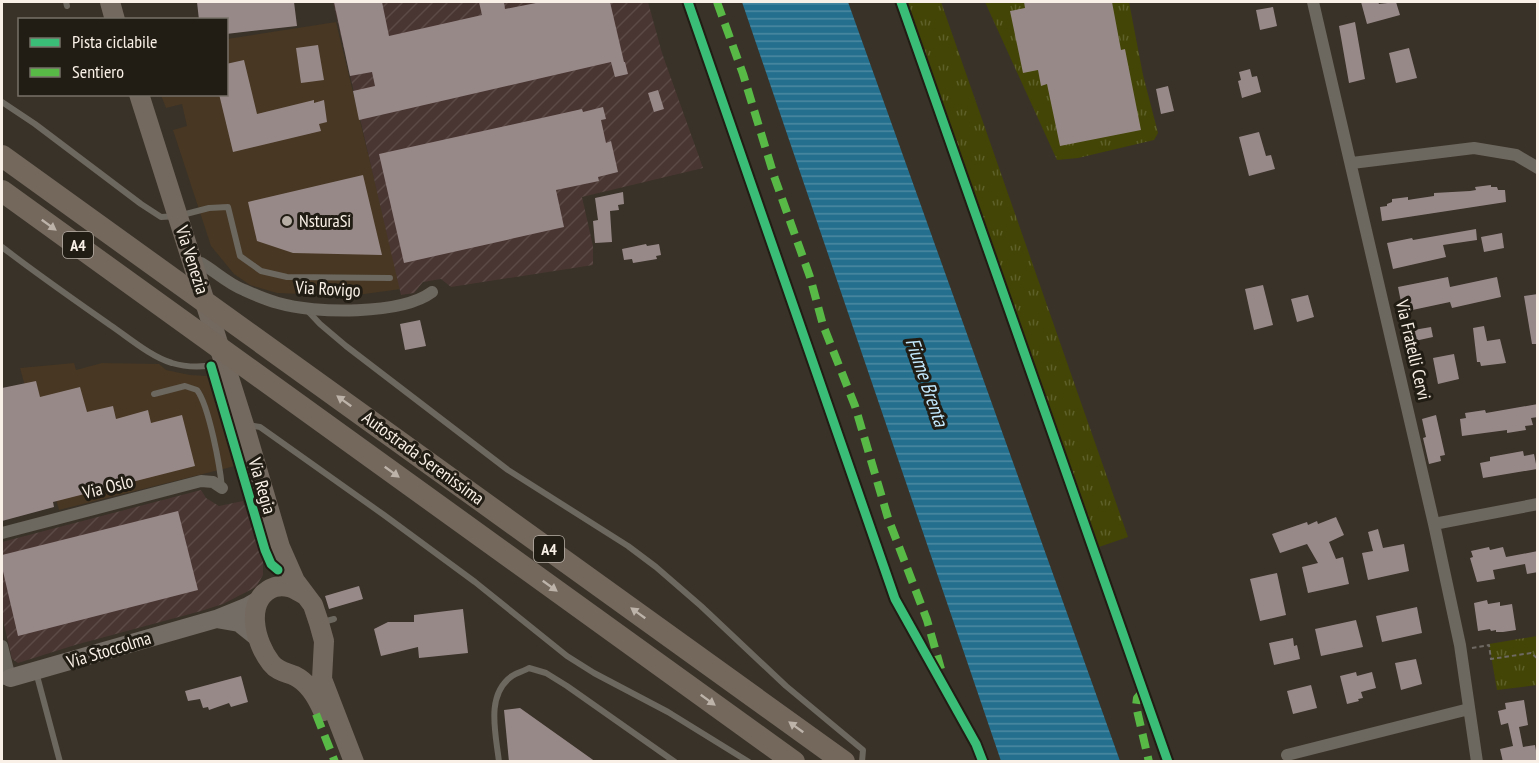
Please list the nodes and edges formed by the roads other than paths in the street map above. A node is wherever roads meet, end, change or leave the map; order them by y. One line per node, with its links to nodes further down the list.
1 (110, 2): 3 (main road)
2 (1313, 2): 7 (street, Via Fratelli Cervi)
3 (114, 18)
4 (140, 96): 10 (main road, Via Venezia)
5 (2, 102): 10 (lane)
6 (2, 156): 42 (highway, Autostrada Serenissima / A4, one-way to 6)
7 (1352, 163): 8 (street); 21 (street, Via Fratelli Cervi)
8 (1538, 168)
9 (2, 191): 41 (highway, Autostrada Serenissima / A4, one-way to 41)
10 (177, 216): 12 (main road, Via Venezia); 13 (lane)
11 (2, 247): 16 (lane)
12 (194, 265): 15 (street, Via Rovigo); 16 (main road, Via Venezia)
13 (390, 278)
14 (432, 292): 15 (street, Via Rovigo)
15 (305, 308): 43 (lane)
16 (225, 363): 18 (main road, Via Venezia)
17 (154, 394): 19 (lane)
18 (244, 424): 23 (main road, Via Regia); 40 (lane)
19 (222, 488): 22 (street, Via Oslo)
20 (1538, 504): 21 (street)
21 (1434, 524): 33 (street, Via Fratelli Cervi)
22 (2, 532)
23 (280, 547): 24 (main road, Via Regia); 25 (main road, Via Regia)
24 (265, 594): 25 (main road); 26 (street, Via Stoccolma); 27 (main road, Via Regia)
25 (305, 595): 29 (main road, Via Regia)
26 (216, 619): 27 (street); 30 (street, Via Stoccolma)
27 (259, 639): 31 (main road, Via Regia)
28 (2, 646): 32 (street)
29 (322, 657): 31 (main road); 37 (main road, Via Regia)
30 (36, 672): 32 (street, Via Stoccolma); 35 (lane)
31 (293, 675): 36 (main road, Via Regia)
32 (6, 679)
33 (1469, 709): 34 (street); 44 (street, Via Fratelli Cervi)
34 (1287, 755)
35 (60, 762)
36 (342, 762)
37 (354, 762)
38 (499, 762): 39 (lane)
39 (675, 762)
40 (749, 762)
41 (794, 762)
42 (844, 762)
43 (862, 762)
44 (1477, 762)

